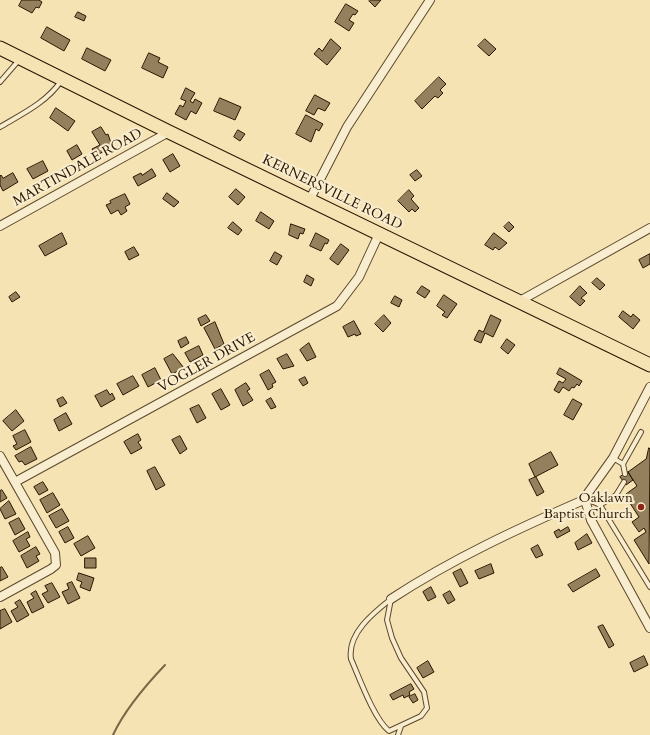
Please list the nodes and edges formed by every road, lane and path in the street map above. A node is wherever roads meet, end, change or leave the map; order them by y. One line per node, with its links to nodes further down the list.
1 (430, 0): 8 (street)
2 (0, 48): 3 (main road, KERNERSVILLE ROAD)
3 (21, 58): 4 (main road, KERNERSVILLE ROAD); 5 (lane)
4 (63, 79): 6 (lane); 7 (main road, KERNERSVILLE ROAD)
5 (0, 82)
6 (0, 127)
7 (169, 132): 8 (main road, KERNERSVILLE ROAD); 9 (street, MARTINDALE ROAD)
8 (310, 199): 11 (main road, KERNERSVILLE ROAD)
9 (0, 226)
10 (650, 228): 12 (street)
11 (379, 234): 12 (main road, KERNERSVILLE ROAD); 20 (street, VOGLER DRIVE)
12 (518, 302): 13 (main road, KERNERSVILLE ROAD)
13 (650, 365)
14 (650, 387): 17 (street)
15 (641, 432): 18 (lane)
16 (0, 456): 20 (street)
17 (613, 458): 18 (lane); 22 (street)
18 (623, 464): 19 (lane)
19 (625, 474)
20 (15, 482): 25 (street)
21 (624, 482): 23 (lane)
22 (586, 499): 23 (lane); 26 (street); 27 (street)
23 (600, 506): 24 (lane)
24 (650, 587)
25 (0, 597)
26 (391, 599): 29 (lane); 29 (lane)
27 (647, 616): 28 (street)
28 (650, 628)
29 (401, 726): 30 (lane)
30 (398, 735)

